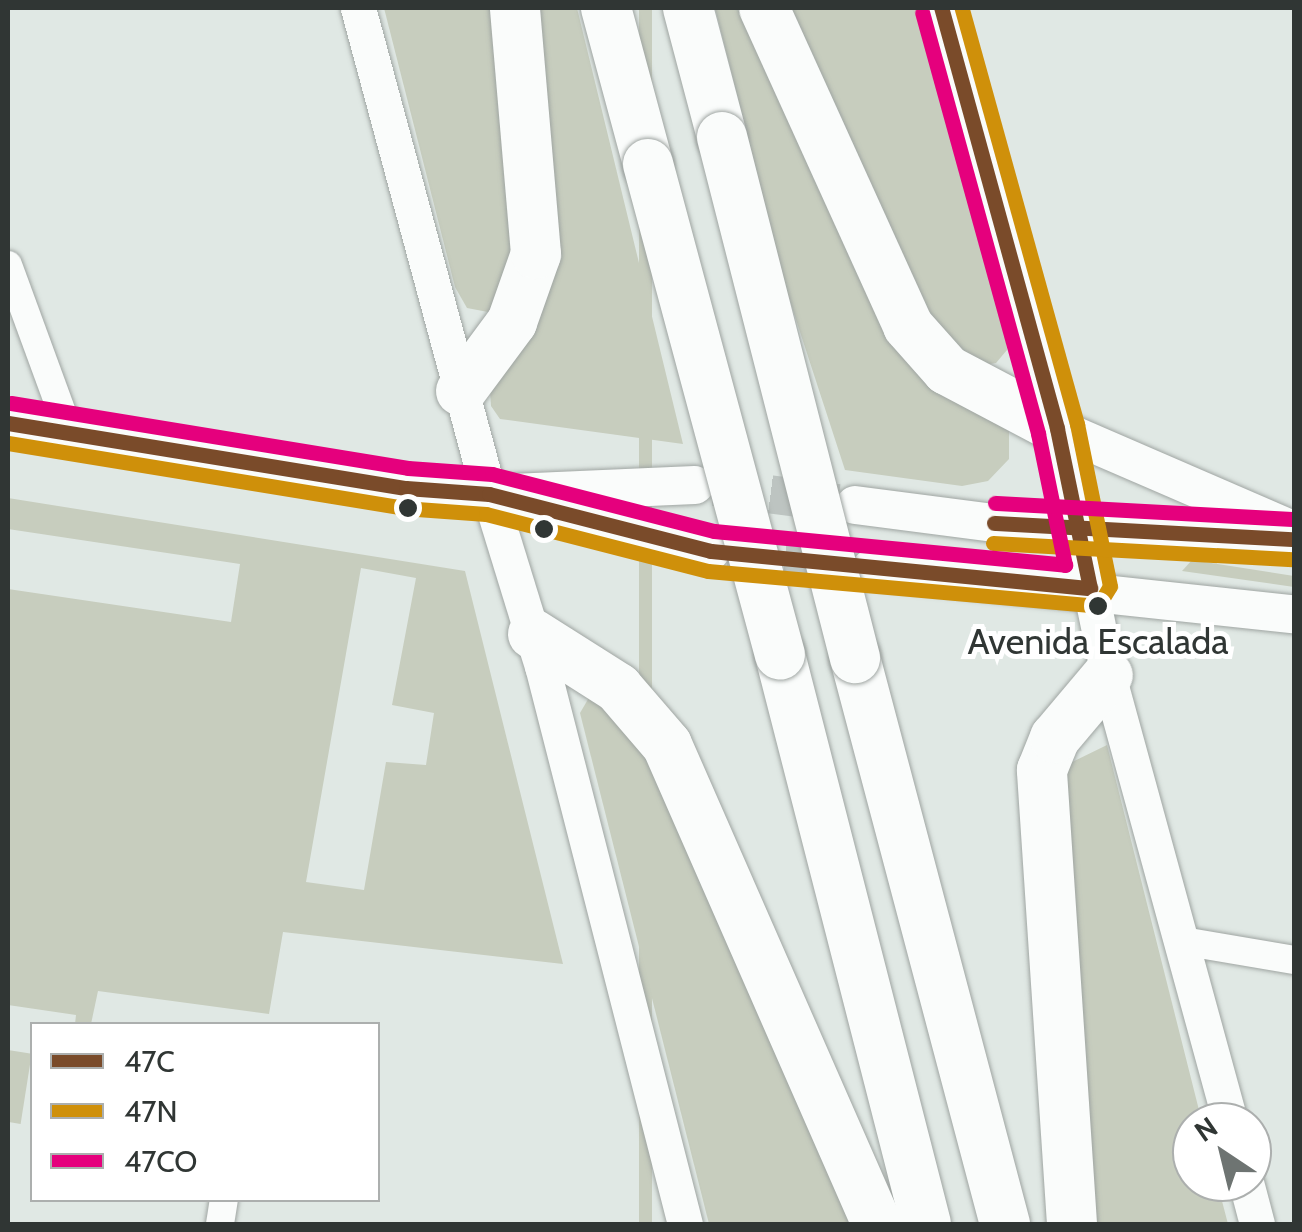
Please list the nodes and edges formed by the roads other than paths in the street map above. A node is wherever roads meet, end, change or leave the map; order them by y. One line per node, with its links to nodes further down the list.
1 (358, 8): 8 (street)
2 (515, 8): 8 (highway)
3 (606, 8): 29 (highway, bridge)
4 (688, 8): 30 (highway, bridge)
5 (764, 8): 10 (highway)
6 (941, 8): 10 (street)
7 (8, 265): 11 (street)
8 (461, 391): 13 (street)
9 (8, 422): 11 (main road)
10 (1057, 428): 15 (street); 16 (main road)
11 (69, 432): 13 (main road)
12 (695, 485): 13 (main road)
13 (489, 494): 18 (main road); 22 (street)
14 (855, 505): 15 (main road)
15 (1080, 524): 17 (main road); 20 (street)
16 (1294, 530)
17 (1294, 539)
18 (711, 551)
19 (870, 569): 20 (main road)
20 (1090, 588): 21 (main road); 23 (street)
21 (1294, 614)
22 (534, 634): 27 (street); 28 (highway)
23 (1108, 674): 24 (street); 31 (highway)
24 (1182, 941): 25 (street); 26 (street)
25 (1294, 960)
26 (1225, 1102)
27 (684, 1224)
28 (877, 1224)
29 (926, 1224)
30 (1006, 1224)
31 (1072, 1224)

